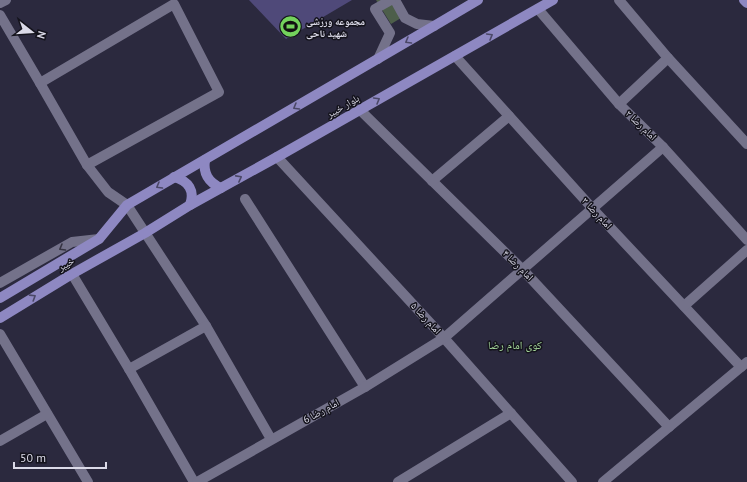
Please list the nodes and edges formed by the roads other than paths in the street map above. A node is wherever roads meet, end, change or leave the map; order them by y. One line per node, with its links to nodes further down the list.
1 (6, 0): 8 (street)
2 (391, 0): 15 (street)
3 (395, 0): 12 (street)
4 (478, 0): 12 (main road)
5 (553, 0): 10 (main road, بلوار خیبر)
6 (619, 0): 14 (street)
7 (744, 0): 9 (main road)
8 (0, 3)
9 (747, 3)
10 (538, 9): 13 (main road, بلوار خیبر, one-way to 10); 17 (street, امام رضا ۲)
11 (0, 15): 16 (street)
12 (434, 26): 15 (main road, one-way to 15)
13 (455, 56): 18 (main road, بلوار خیبر, one-way to 13); 19 (street, امام رضا ۳)
14 (668, 58): 17 (street); 20 (street)
15 (378, 59): 23 (main road, one-way to 23)
16 (40, 83): 24 (street); 24 (street)
17 (619, 104): 21 (street, امام رضا ۲)
18 (360, 110): 22 (main road, بلوار خیبر); 26 (street, امام رضا ۴)
19 (509, 116): 26 (street); 31 (street, امام رضا ۳)
20 (747, 144)
21 (664, 147): 31 (street, امام رضا 6); 34 (street, امام رضا ۲)
22 (277, 157): 27 (main road, بلوار خیبر, one-way to 22); 44 (street, امام رضا ۵)
23 (205, 160): 25 (main road); 27 (main road)
24 (87, 165): 29 (street)
25 (174, 177): 29 (main road, one-way to 29); 30 (main road)
26 (432, 181): 36 (street, امام رضا ۴)
27 (220, 188): 30 (main road, بلوار خیبر)
28 (245, 199): 47 (street)
29 (126, 205): 32 (street); 33 (main road)
30 (190, 205): 32 (main road, بلوار خیبر)
31 (592, 208): 36 (street, امام رضا 6); 40 (street, امام رضا ۳)
32 (145, 232): 37 (main road, خیبر); 42 (street)
33 (99, 239): 38 (street, one-way to 38); 39 (main road)
34 (747, 240)
35 (747, 250): 40 (street)
36 (523, 270): 44 (street, امام رضا 6); 50 (street, امام رضا ۴)
37 (72, 274): 41 (main road, خیبر, one-way to 37); 46 (street)
38 (0, 283)
39 (0, 298)
40 (684, 306): 45 (street, امام رضا ۳)
41 (0, 318)
42 (206, 326): 46 (street); 51 (street)
43 (0, 334): 49 (street)
44 (444, 338): 47 (street, امام رضا 6); 48 (street, امام رضا ۵)
45 (744, 364): 50 (street)
46 (129, 369): 55 (street)
47 (364, 387): 51 (street, امام رضا 6)
48 (511, 413): 56 (street); 57 (street, امام رضا ۵)
49 (47, 414): 52 (street); 54 (street)
50 (669, 427): 58 (street)
51 (271, 439): 53 (street, امام رضا 6)
52 (0, 441)
53 (214, 478): 55 (street, امام رضا 6)
54 (88, 482)
55 (196, 482)
56 (398, 482)
57 (572, 482)
58 (604, 482)

